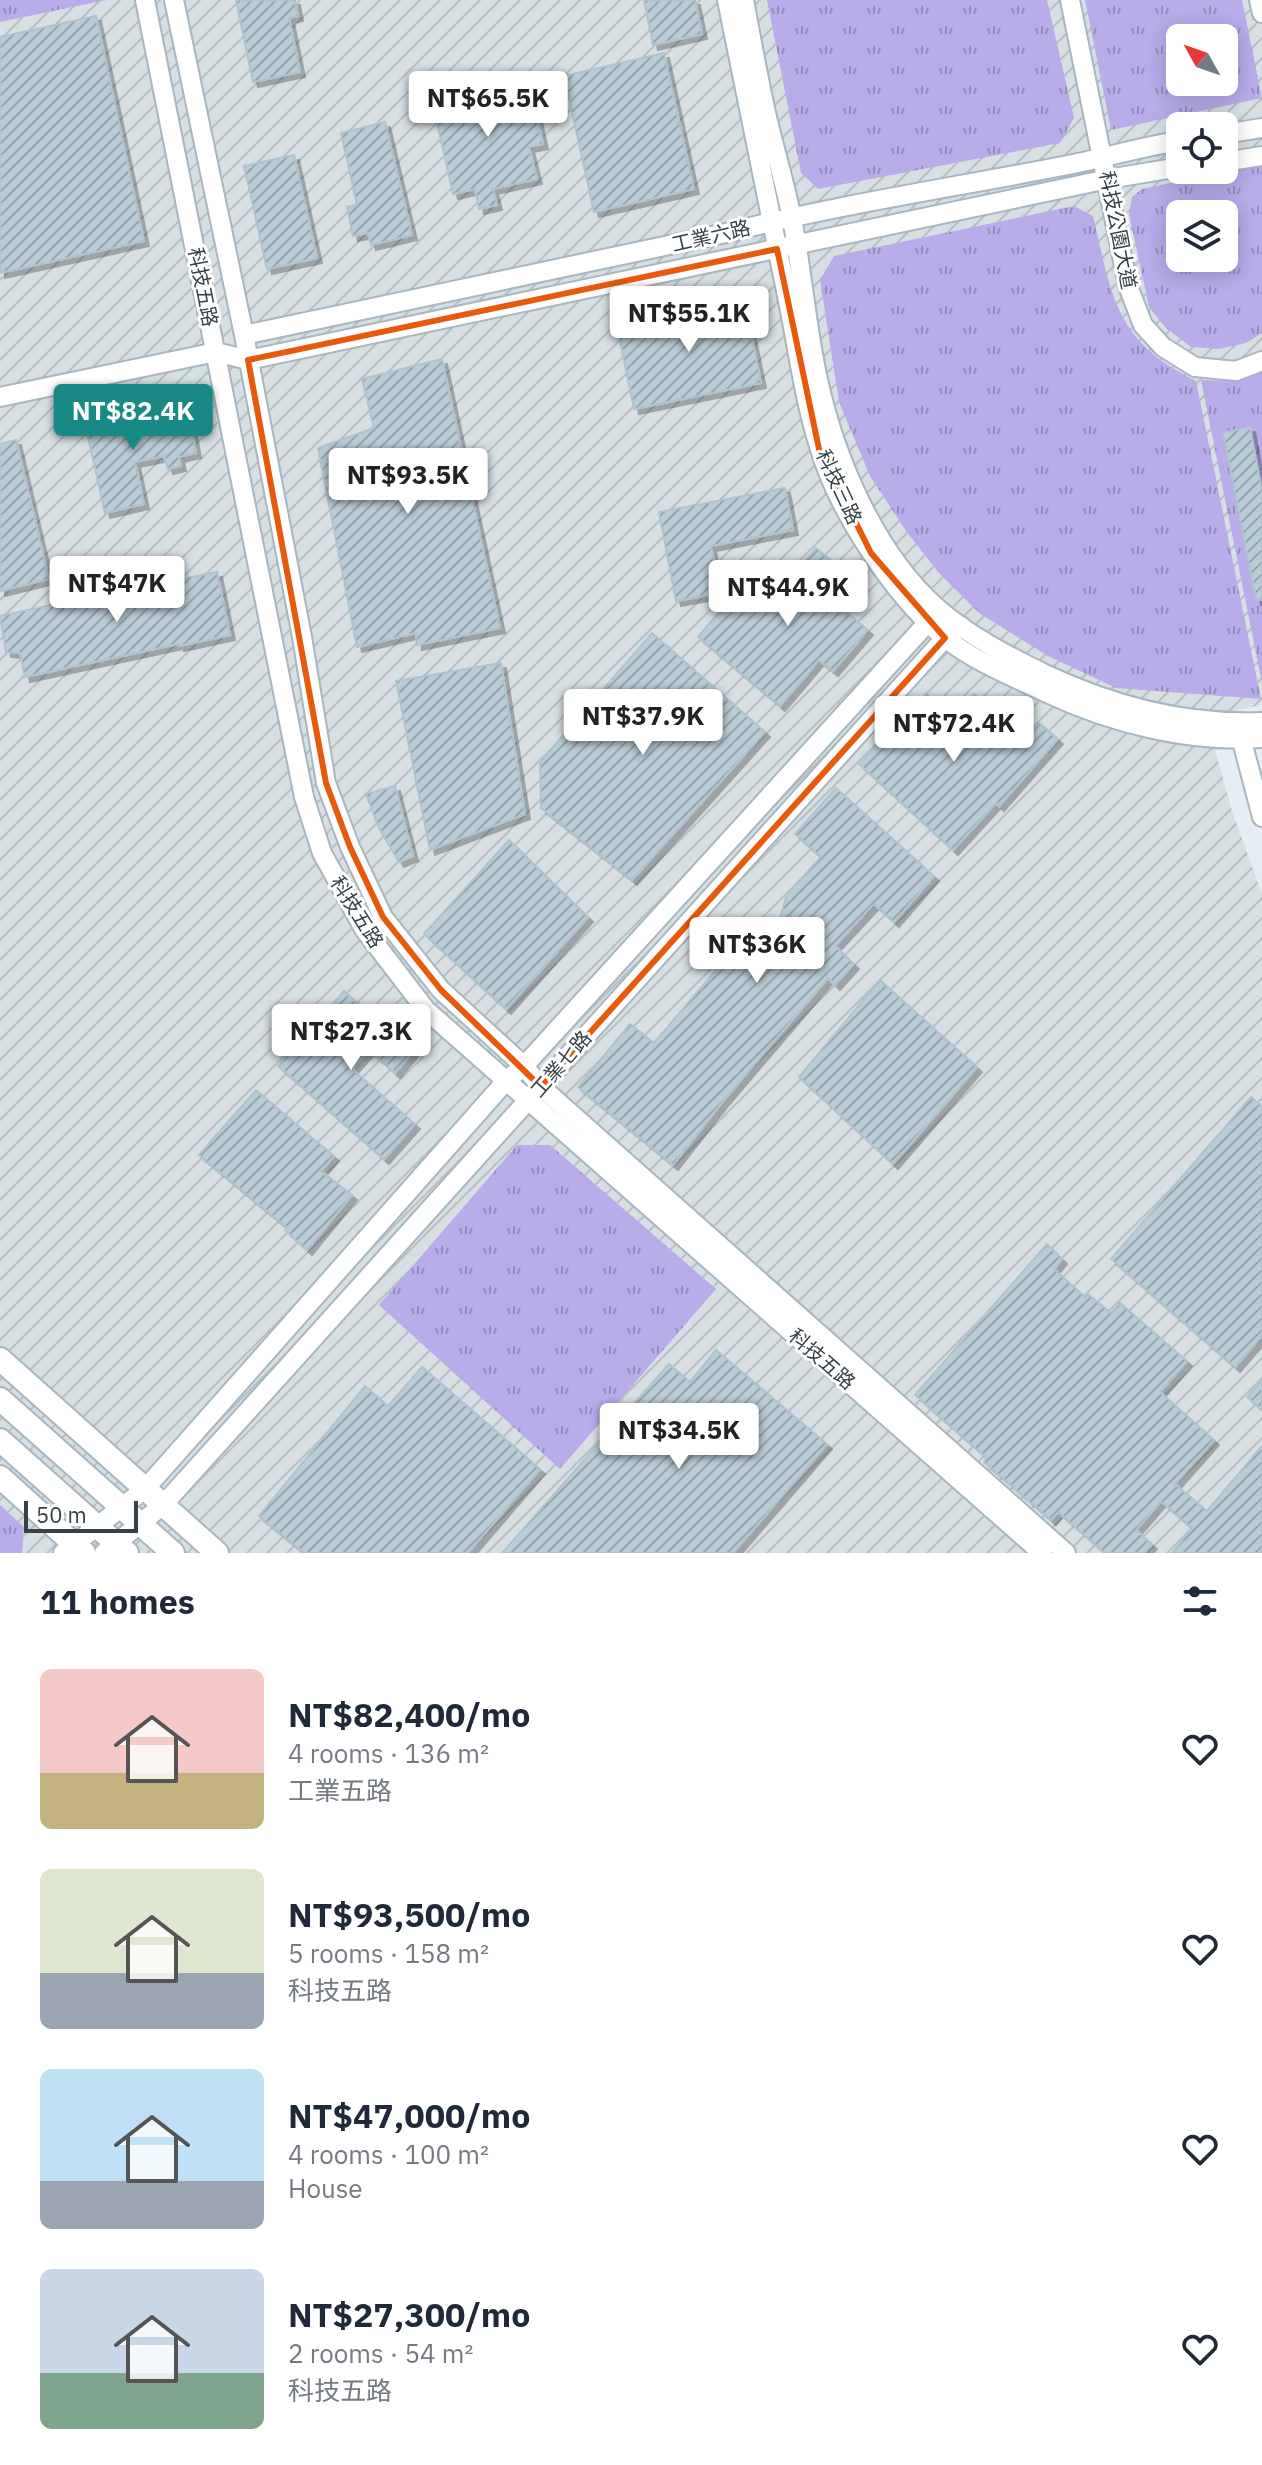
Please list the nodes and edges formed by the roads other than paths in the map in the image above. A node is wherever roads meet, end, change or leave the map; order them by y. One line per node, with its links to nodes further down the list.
1 (145, 0): 21 (street, 科技五路)
2 (174, 0): 20 (street, 科技五路)
3 (727, 0): 17 (street, 科技三路)
4 (744, 0): 16 (street, 科技三路)
5 (1070, 0): 12 (street, 科技公園大道)
6 (1259, 0): 7 (street)
7 (1262, 13)
8 (1262, 128): 9 (street)
9 (1238, 132)
10 (1166, 143): 12 (street, 工業六路)
11 (1262, 156): 13 (street)
12 (1104, 157): 15 (street, 科技公園大道); 16 (street, 工業六路)
13 (1238, 160)
14 (1166, 169): 15 (street, 工業六路)
15 (1108, 179): 18 (street, 工業六路); 23 (street, 科技公園大道)
16 (792, 217): 17 (street, 工業六路); 18 (street, 科技三路)
17 (772, 221): 19 (street, 科技三路); 20 (street, 工業六路)
18 (797, 245): 19 (street, 工業六路); 25 (street, 科技三路)
19 (777, 249): 22 (street, 工業六路); 25 (street, 科技三路)
20 (244, 335): 22 (street, 科技五路)
21 (216, 352): 22 (street); 24 (street); 33 (street, 科技五路)
22 (248, 360): 32 (street, 科技五路)
23 (1262, 361)
24 (0, 397)
25 (933, 615): 26 (street, 科技三路); 27 (street, 科技三路); 32 (street, 工業七路)
26 (961, 626): 27 (street, 工業七路); 29 (street, 科技三路)
27 (945, 638): 29 (street, 科技三路); 34 (street, 工業七路)
28 (1262, 722): 29 (street)
29 (1239, 731): 30 (street); 31 (street)
30 (1262, 738)
31 (1262, 817)
32 (524, 1066): 33 (street, 工業七路); 34 (street, 科技五路)
33 (506, 1081): 34 (street, 科技五路); 39 (street, 工業七路)
34 (535, 1094): 40 (street, 工業七路); 48 (street, 科技五路); 49 (street, 科技五路)
35 (0, 1359): 39 (street)
36 (0, 1399): 41 (street)
37 (0, 1440): 43 (street)
38 (0, 1477): 44 (street)
39 (145, 1489): 40 (street); 41 (street, 工業七路)
40 (163, 1505): 42 (street, 工業七路); 47 (street)
41 (122, 1507): 42 (street); 43 (street, 工業七路)
42 (141, 1524): 45 (street, 工業七路); 46 (street)
43 (97, 1527): 44 (street, 工業七路); 45 (street)
44 (74, 1550)
45 (116, 1550)
46 (173, 1553)
47 (217, 1553)
48 (1042, 1553)
49 (1066, 1553)

